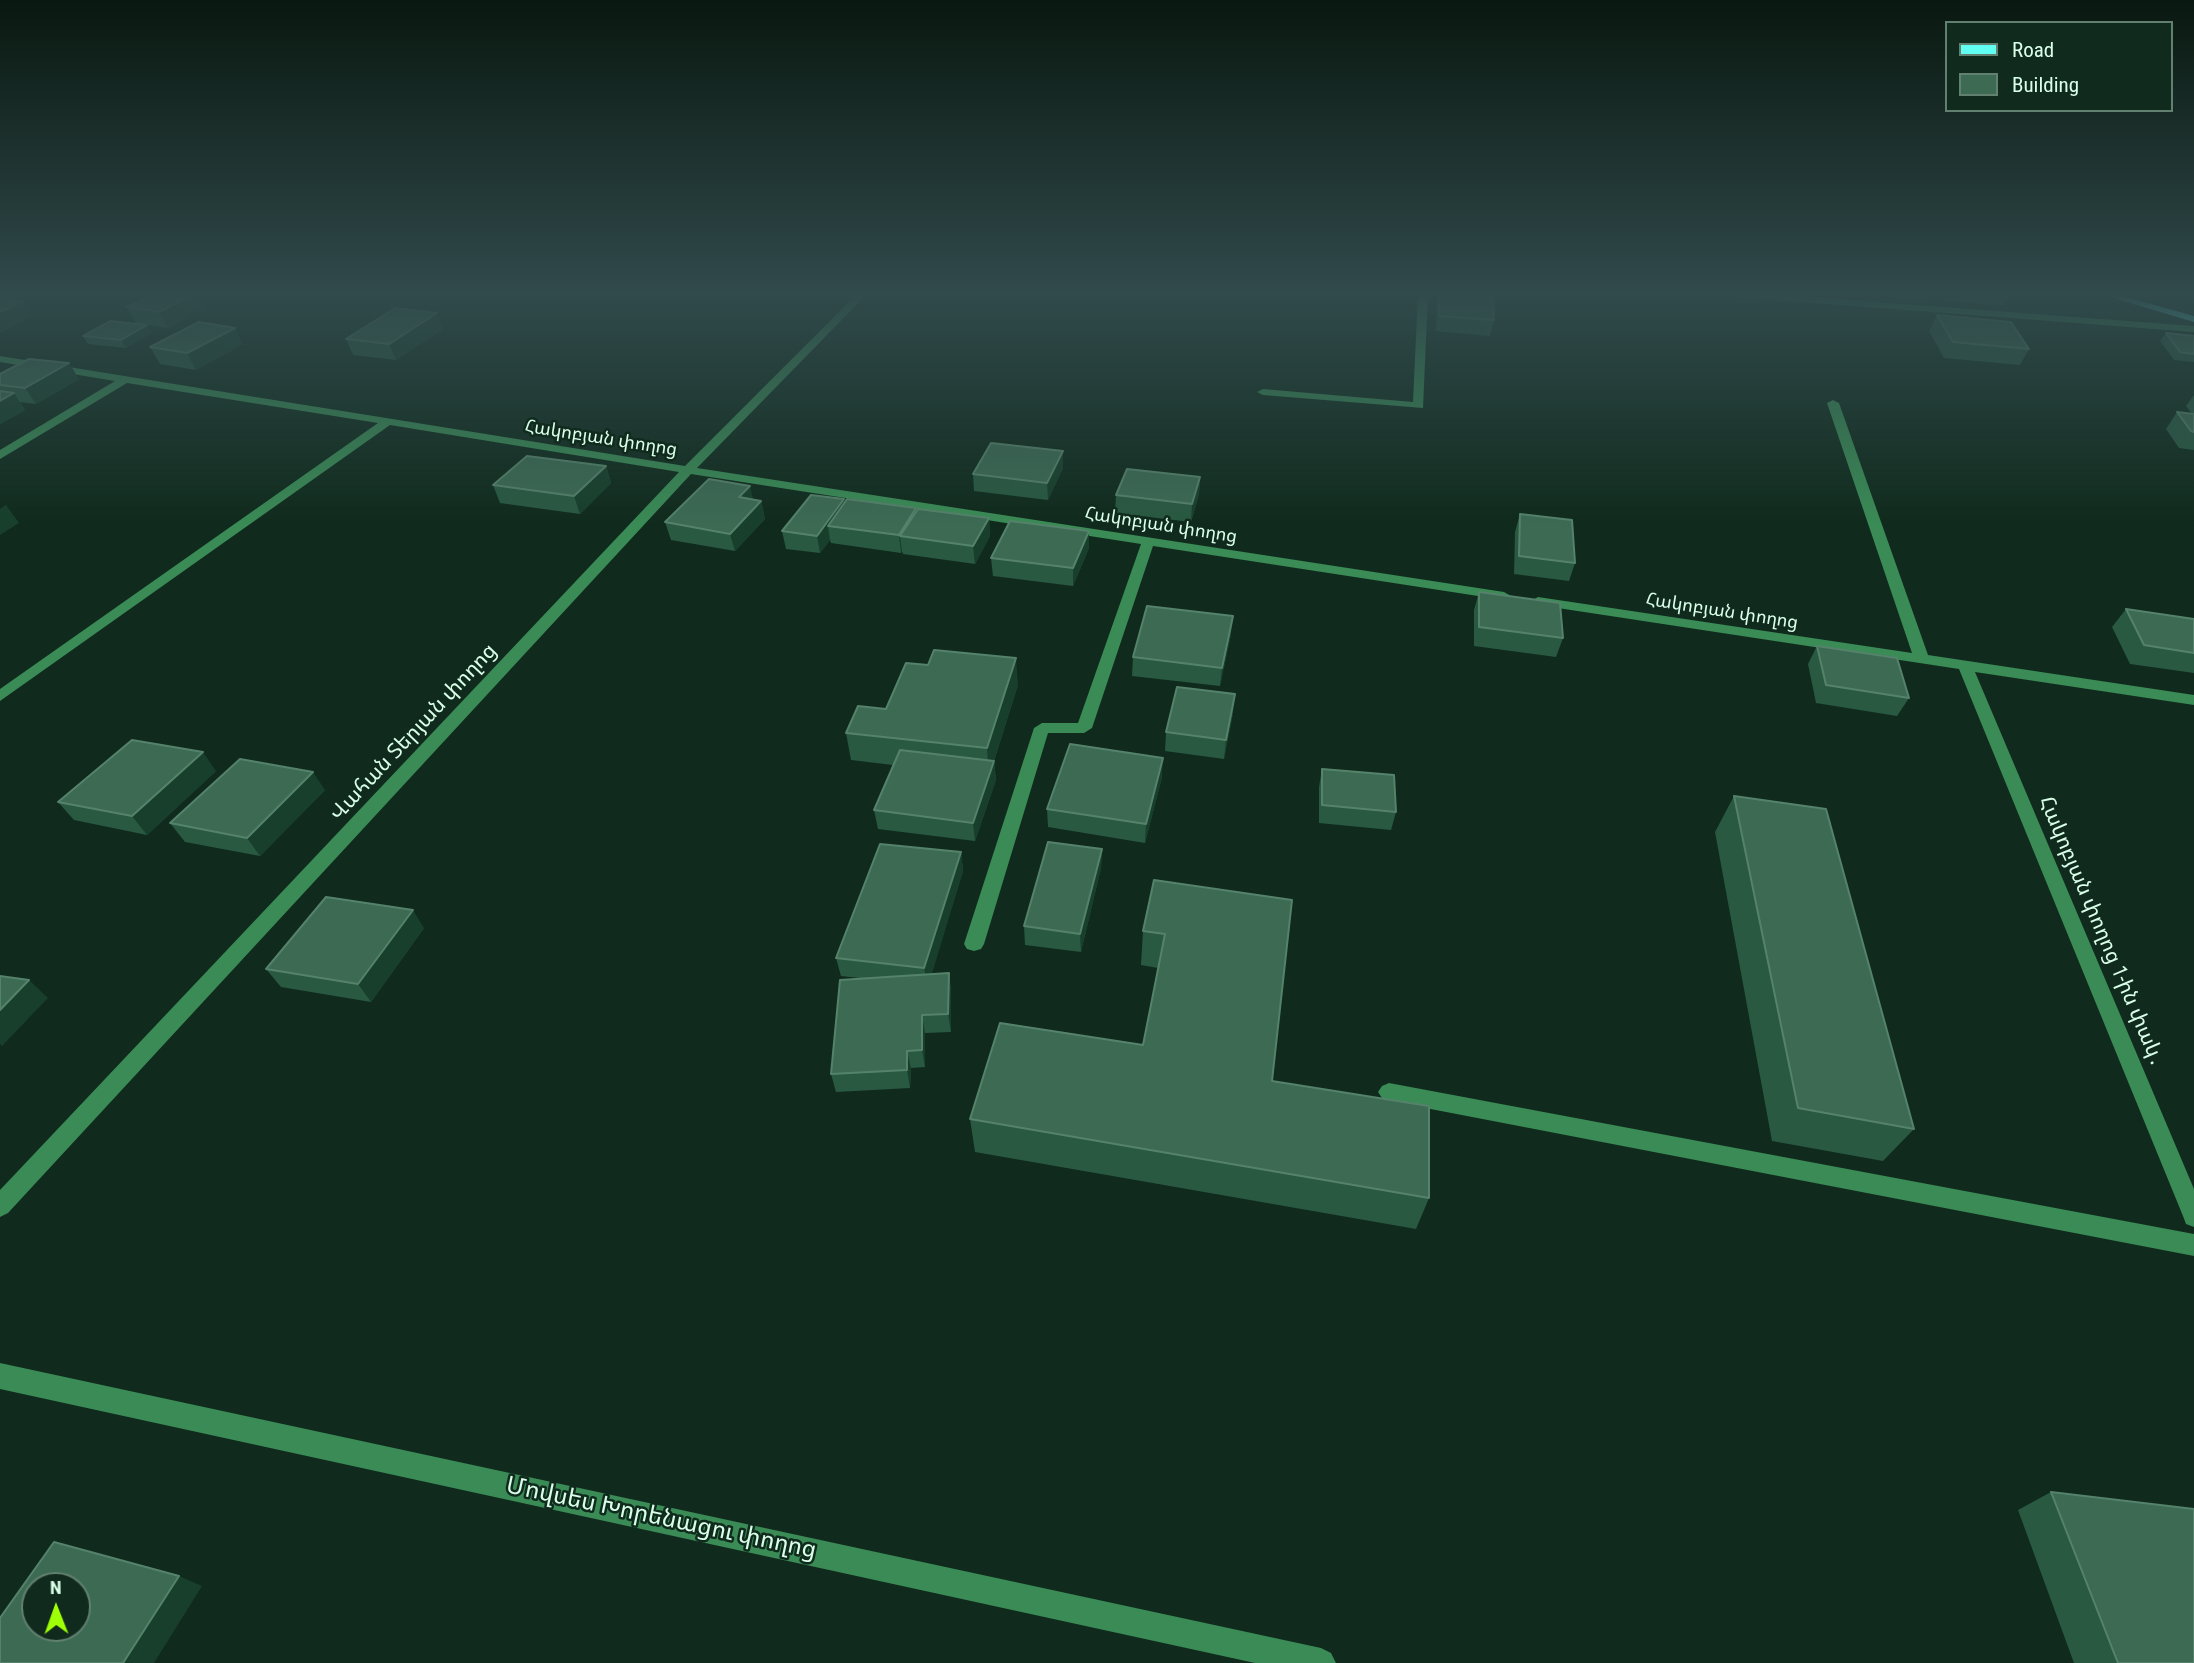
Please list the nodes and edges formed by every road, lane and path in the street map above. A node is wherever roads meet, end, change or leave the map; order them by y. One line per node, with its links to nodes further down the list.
1 (69, 371): 4 (street, Հակոբյան փողոց)
2 (786, 371): 9 (street, Վահան Տերյան փողոց)
3 (1420, 371): 5 (street)
4 (124, 380): 7 (street, Հակոբյան փողոց); 8 (street)
5 (1264, 392)
6 (1833, 404): 11 (street)
7 (386, 422): 9 (street, Հակոբյան փողոց); 13 (street)
8 (0, 455)
9 (688, 470): 10 (street, Հակոբյան փողոց); 17 (street, Վահան Տերյան փողոց)
10 (1148, 542): 11 (street, Հակոբյան փողոց); 15 (street)
11 (1922, 660): 12 (street, Հակոբյան փողոց)
12 (1965, 665): 14 (street, Հակոբյան փողոց); 18 (street, Հակոբյան փողոց 1-ին փակ․)
13 (0, 696)
14 (2194, 700)
15 (974, 944)
16 (1389, 1092): 19 (street)
17 (0, 1206)
18 (2194, 1216)
19 (2194, 1245)
20 (0, 1376): 21 (street, Մովսես Խորենացու փողոց)
21 (1321, 1663)

